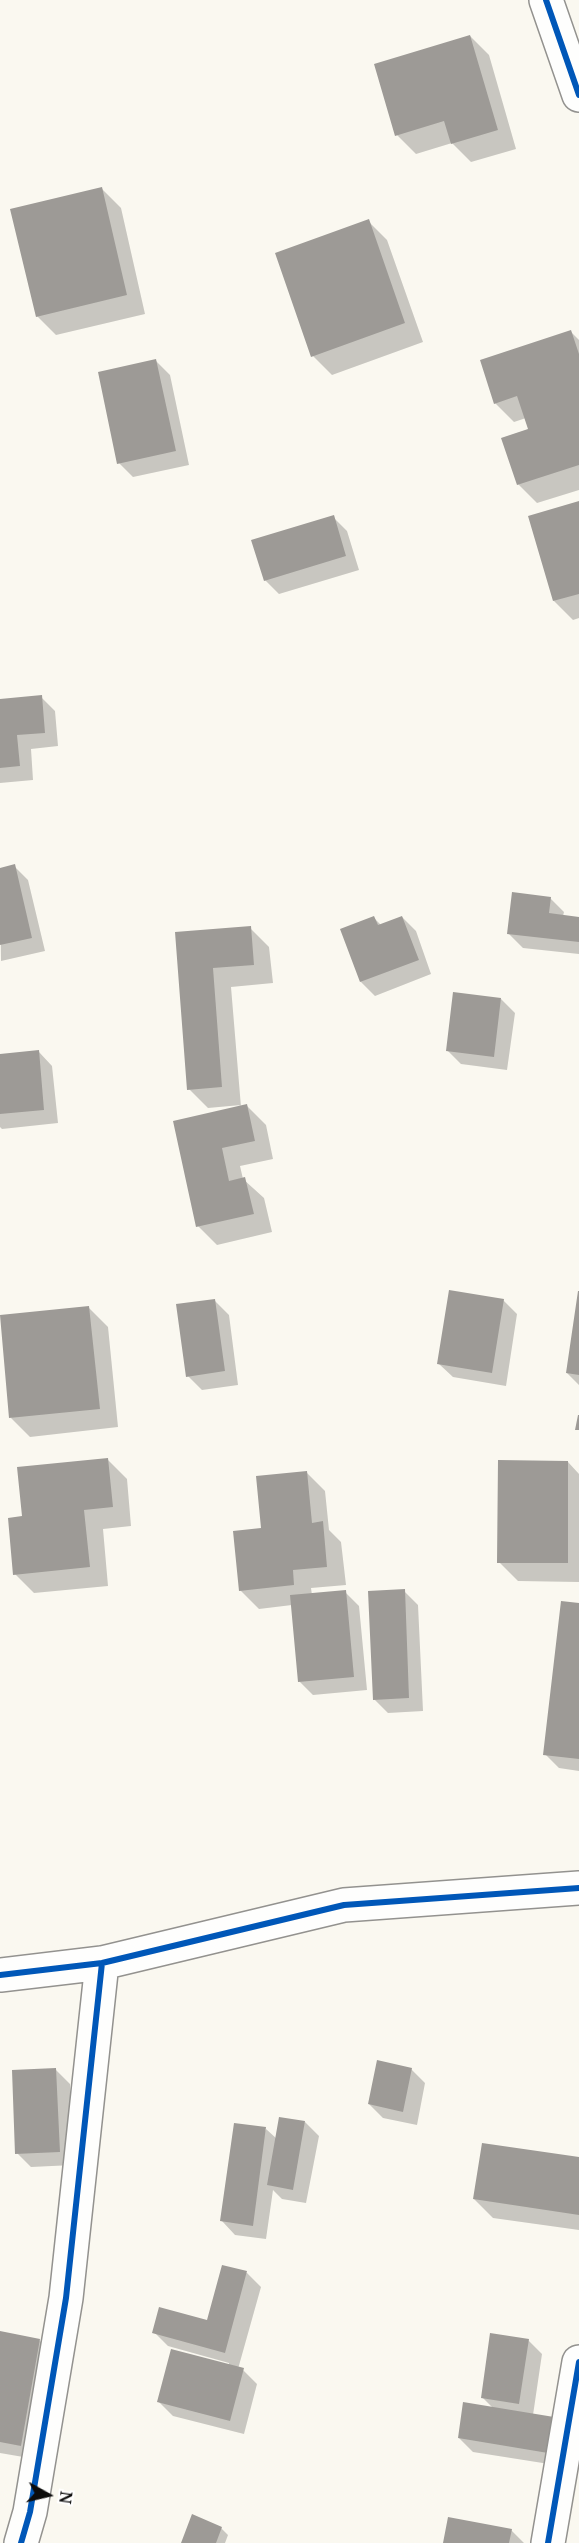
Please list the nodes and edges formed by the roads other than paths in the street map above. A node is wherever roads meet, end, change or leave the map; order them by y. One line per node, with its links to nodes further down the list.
1 (546, 0): 2 (street)
2 (579, 96)
3 (579, 1888): 4 (street)
4 (102, 1963): 5 (street); 7 (street)
5 (0, 1975)
6 (579, 2362): 8 (street)
7 (21, 2543)
8 (548, 2543)

